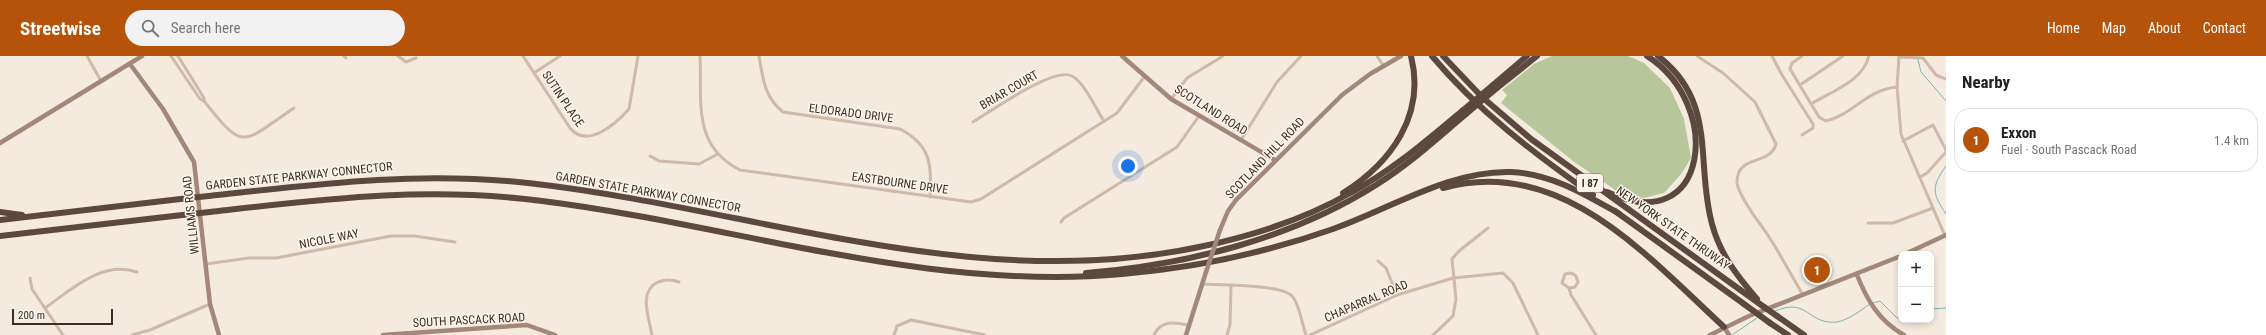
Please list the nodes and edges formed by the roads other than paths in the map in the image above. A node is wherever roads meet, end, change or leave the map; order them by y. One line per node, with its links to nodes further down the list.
1 (87, 56): 36 (street)
2 (142, 56): 31 (street)
3 (171, 56): 41 (street)
4 (178, 56): 41 (street)
5 (398, 56): 30 (street)
6 (523, 56): 33 (street, SUTIN PLACE)
7 (560, 56): 33 (street)
8 (638, 56): 33 (street, SUTIN PLACE)
9 (700, 56): 53 (street, EASTBOURNE DRIVE)
10 (758, 56): 58 (street, ELDORADO DRIVE)
11 (1122, 56): 34 (street, SCOTLAND ROAD)
12 (1223, 56): 40 (street)
13 (1301, 56): 49 (street)
14 (1377, 56): 32 (street)
15 (1411, 56): 66 (highway)
16 (1432, 56): 62 (highway, NEW YORK STATE THRUWAY / I 87)
17 (1443, 56): 57 (highway, NEW YORK STATE THRUWAY / I 87)
18 (1527, 56): 38 (highway)
19 (1537, 56): 38 (highway)
20 (1647, 56): 57 (highway)
21 (1658, 56): 86 (highway)
22 (1697, 56): 87 (street)
23 (1772, 56): 48 (street)
24 (1802, 56): 37 (street)
25 (1843, 56): 37 (street)
26 (1869, 56): 42 (street)
27 (1899, 56): 29 (street); 39 (street)
28 (1400, 57): 32 (street, SCOTLAND HILL ROAD)
29 (1908, 57): 35 (street)
30 (416, 58)
31 (130, 64): 36 (street); 75 (street, WILLIAMS ROAD)
32 (1383, 65): 55 (street, SCOTLAND HILL ROAD)
33 (534, 73)
34 (1145, 76): 40 (street, SCOTLAND ROAD); 46 (street, EASTBOURNE DRIVE)
35 (1946, 79)
36 (101, 81): 51 (street)
37 (1800, 85): 42 (street)
38 (1495, 86): 44 (highway, bridge)
39 (1897, 87): 42 (street); 50 (street)
40 (1171, 99): 45 (street, SCOTLAND ROAD)
41 (204, 101): 43 (street)
42 (1812, 104)
43 (294, 108)
44 (1464, 112): 66 (highway); 78 (highway)
45 (1199, 116): 49 (street, SCOTLAND ROAD); 65 (street)
46 (1104, 121): 47 (street, BRIAR COURT); 58 (street, EASTBOURNE DRIVE)
47 (973, 122)
48 (1802, 135)
49 (1241, 140): 55 (street, SCOTLAND ROAD)
50 (1903, 141): 52 (street); 56 (street)
51 (0, 143)
52 (1946, 151): 56 (street)
53 (718, 154): 54 (street); 58 (street, EASTBOURNE DRIVE)
54 (650, 156)
55 (1274, 160): 82 (street, SCOTLAND HILL ROAD, bridge)
56 (1920, 178): 60 (street)
57 (1593, 185): 86 (highway, NEW YORK STATE THRUWAY / I 87)
58 (930, 196)
59 (1415, 196): 62 (highway); 78 (highway); 91 (highway)
60 (1933, 208): 67 (street); 69 (street)
61 (0, 212): 63 (highway)
62 (1618, 213): 110 (highway, NEW YORK STATE THRUWAY / I 87, bridge)
63 (44, 215): 64 (highway, GARDEN STATE PARKWAY CONNECTOR); 66 (highway, GARDEN STATE PARKWAY CONNECTOR, bridge)
64 (0, 220)
65 (1062, 222)
66 (1286, 223)
67 (1868, 223)
68 (1488, 228): 80 (street)
69 (1945, 236): 72 (street)
70 (0, 237): 78 (highway, bridge)
71 (455, 242): 75 (street, NICOLE WAY)
72 (1912, 251)
73 (1898, 257): 77 (street)
74 (1378, 261): 85 (street)
75 (206, 264): 88 (street, WILLIAMS ROAD)
76 (138, 272): 89 (street)
77 (1857, 275): 87 (street); 112 (street)
78 (1027, 277)
79 (30, 278): 89 (street)
80 (1453, 278): 85 (street, CHAPARRAL ROAD); 106 (street); 107 (street, CHAPARRAL ROAD)
81 (680, 282): 98 (street)
82 (1202, 284): 83 (street); 90 (street, SCOTLAND HILL ROAD)
83 (1231, 286): 103 (street); 104 (street)
84 (1569, 288): 84 (street); 108 (street)
85 (1397, 295): 105 (street, CHAPARRAL ROAD)
86 (1751, 295): 111 (highway, NEW YORK STATE THRUWAY / I 87, bridge)
87 (1803, 295): 91 (street)
88 (210, 304): 94 (street); 95 (street, WILLIAMS ROAD)
89 (45, 308): 93 (street)
90 (1188, 325): 101 (street); 102 (street, SCOTLAND HILL ROAD)
91 (1724, 327): 92 (street); 109 (street)
92 (1728, 334)
93 (63, 335)
94 (132, 335)
95 (219, 335)
96 (383, 335): 97 (street, SOUTH PASCACK ROAD)
97 (555, 335)
98 (652, 335)
99 (894, 335): 100 (street)
100 (985, 335)
101 (1154, 335)
102 (1186, 335)
103 (1227, 335)
104 (1306, 335)
105 (1310, 335)
106 (1433, 335)
107 (1538, 335)
108 (1596, 335)
109 (1710, 335)
110 (1788, 335)
111 (1804, 335)
112 (1904, 335)

